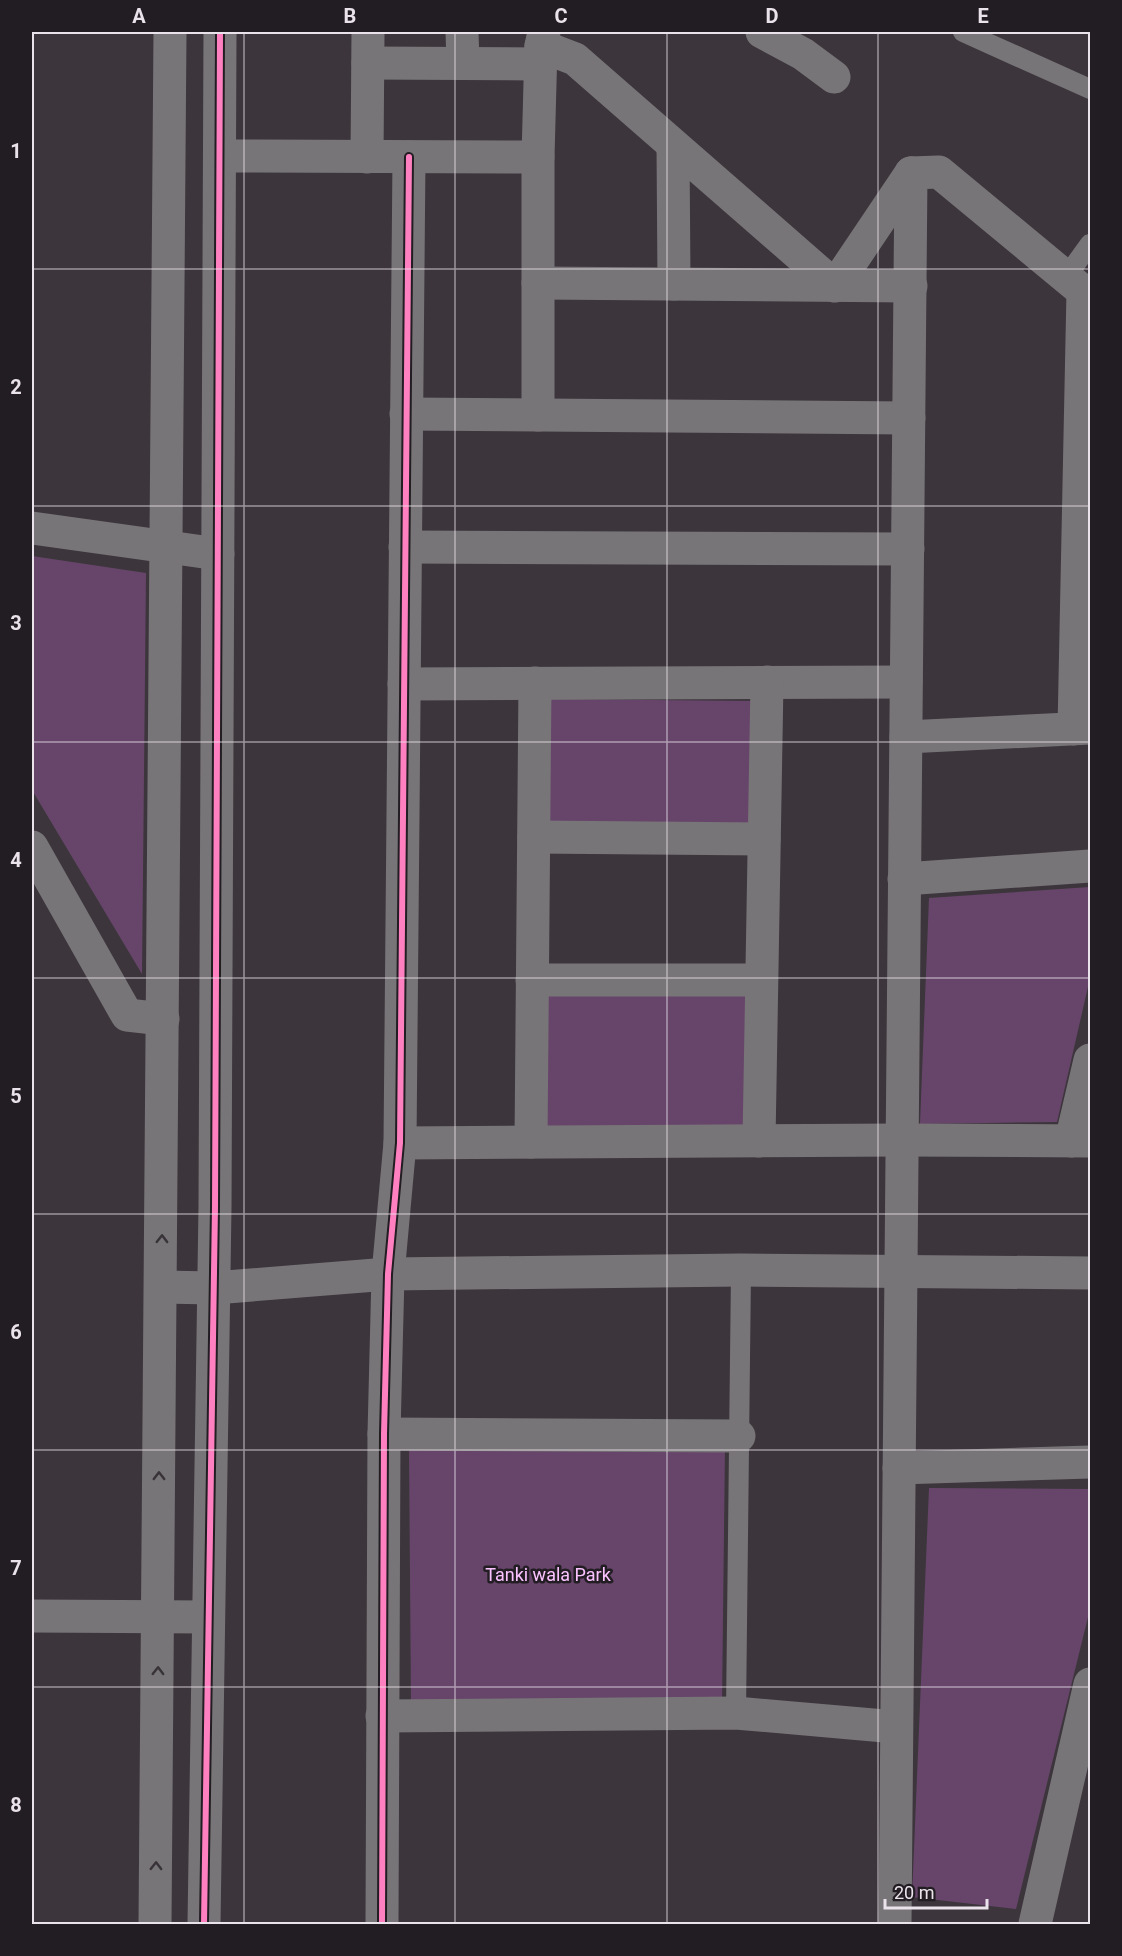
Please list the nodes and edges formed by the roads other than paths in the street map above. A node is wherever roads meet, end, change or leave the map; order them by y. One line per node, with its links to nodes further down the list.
1 (171, 32): 27 (street)
2 (220, 32): 12 (street)
3 (462, 32): 8 (street)
4 (762, 32): 9 (street)
5 (963, 32): 10 (lane)
6 (368, 47): 8 (street); 13 (street)
7 (542, 47): 8 (street); 11 (street); 15 (street)
8 (463, 63)
9 (834, 76)
10 (1090, 89)
11 (673, 145): 19 (street); 20 (street)
12 (220, 156): 13 (street); 30 (street)
13 (367, 157): 14 (street)
14 (408, 157): 15 (street); 23 (street)
15 (538, 158): 18 (street)
16 (911, 173): 20 (street); 21 (street); 22 (street)
17 (1090, 244): 22 (lane)
18 (538, 283): 19 (street); 24 (street)
19 (674, 284): 20 (street)
20 (835, 286): 21 (street)
21 (910, 286): 25 (street)
22 (1080, 288): 35 (street)
23 (406, 414): 24 (street); 28 (street)
24 (538, 415): 25 (street)
25 (909, 418): 29 (street)
26 (32, 528): 27 (street)
27 (167, 547): 30 (street); 44 (street)
28 (405, 547): 29 (street); 34 (street)
29 (908, 549): 32 (street)
30 (218, 554): 56 (street)
31 (767, 682): 32 (street); 33 (street); 38 (street)
32 (906, 682): 36 (street)
33 (535, 683): 34 (street); 37 (street)
34 (404, 684): 49 (street)
35 (1082, 728): 36 (street)
36 (906, 737): 41 (street)
37 (534, 837): 38 (street); 42 (street)
38 (764, 839): 43 (street)
39 (32, 848): 44 (street)
40 (1090, 866): 41 (street)
41 (904, 879): 46 (street)
42 (532, 980): 43 (street); 50 (street)
43 (762, 980): 47 (street)
44 (163, 1019): 55 (street, one-way to 44)
45 (1090, 1060): 48 (street)
46 (902, 1140): 47 (street); 48 (street); 52 (street)
47 (759, 1141): 50 (street)
48 (1081, 1141)
49 (400, 1143): 50 (street); 54 (street)
50 (531, 1143)
51 (741, 1270): 52 (street); 54 (street); 58 (lane)
52 (902, 1272): 53 (street); 60 (street)
53 (1090, 1273)
54 (388, 1274): 56 (street); 57 (street)
55 (161, 1287): 56 (street); 62 (street, one-way to 55)
56 (214, 1288): 63 (street)
57 (384, 1434): 58 (street); 66 (street)
58 (739, 1436): 65 (lane)
59 (1090, 1462): 60 (street)
60 (899, 1468): 67 (street)
61 (32, 1616): 62 (street)
62 (158, 1617): 63 (street); 69 (street, one-way to 62)
63 (208, 1617): 70 (street)
64 (1090, 1684): 68 (street)
65 (736, 1713): 66 (street); 67 (street)
66 (382, 1716): 71 (street)
67 (896, 1727): 72 (street)
68 (1083, 1751): 73 (street)
69 (155, 1924)
70 (204, 1924)
71 (382, 1924)
72 (895, 1924)
73 (1035, 1924)

